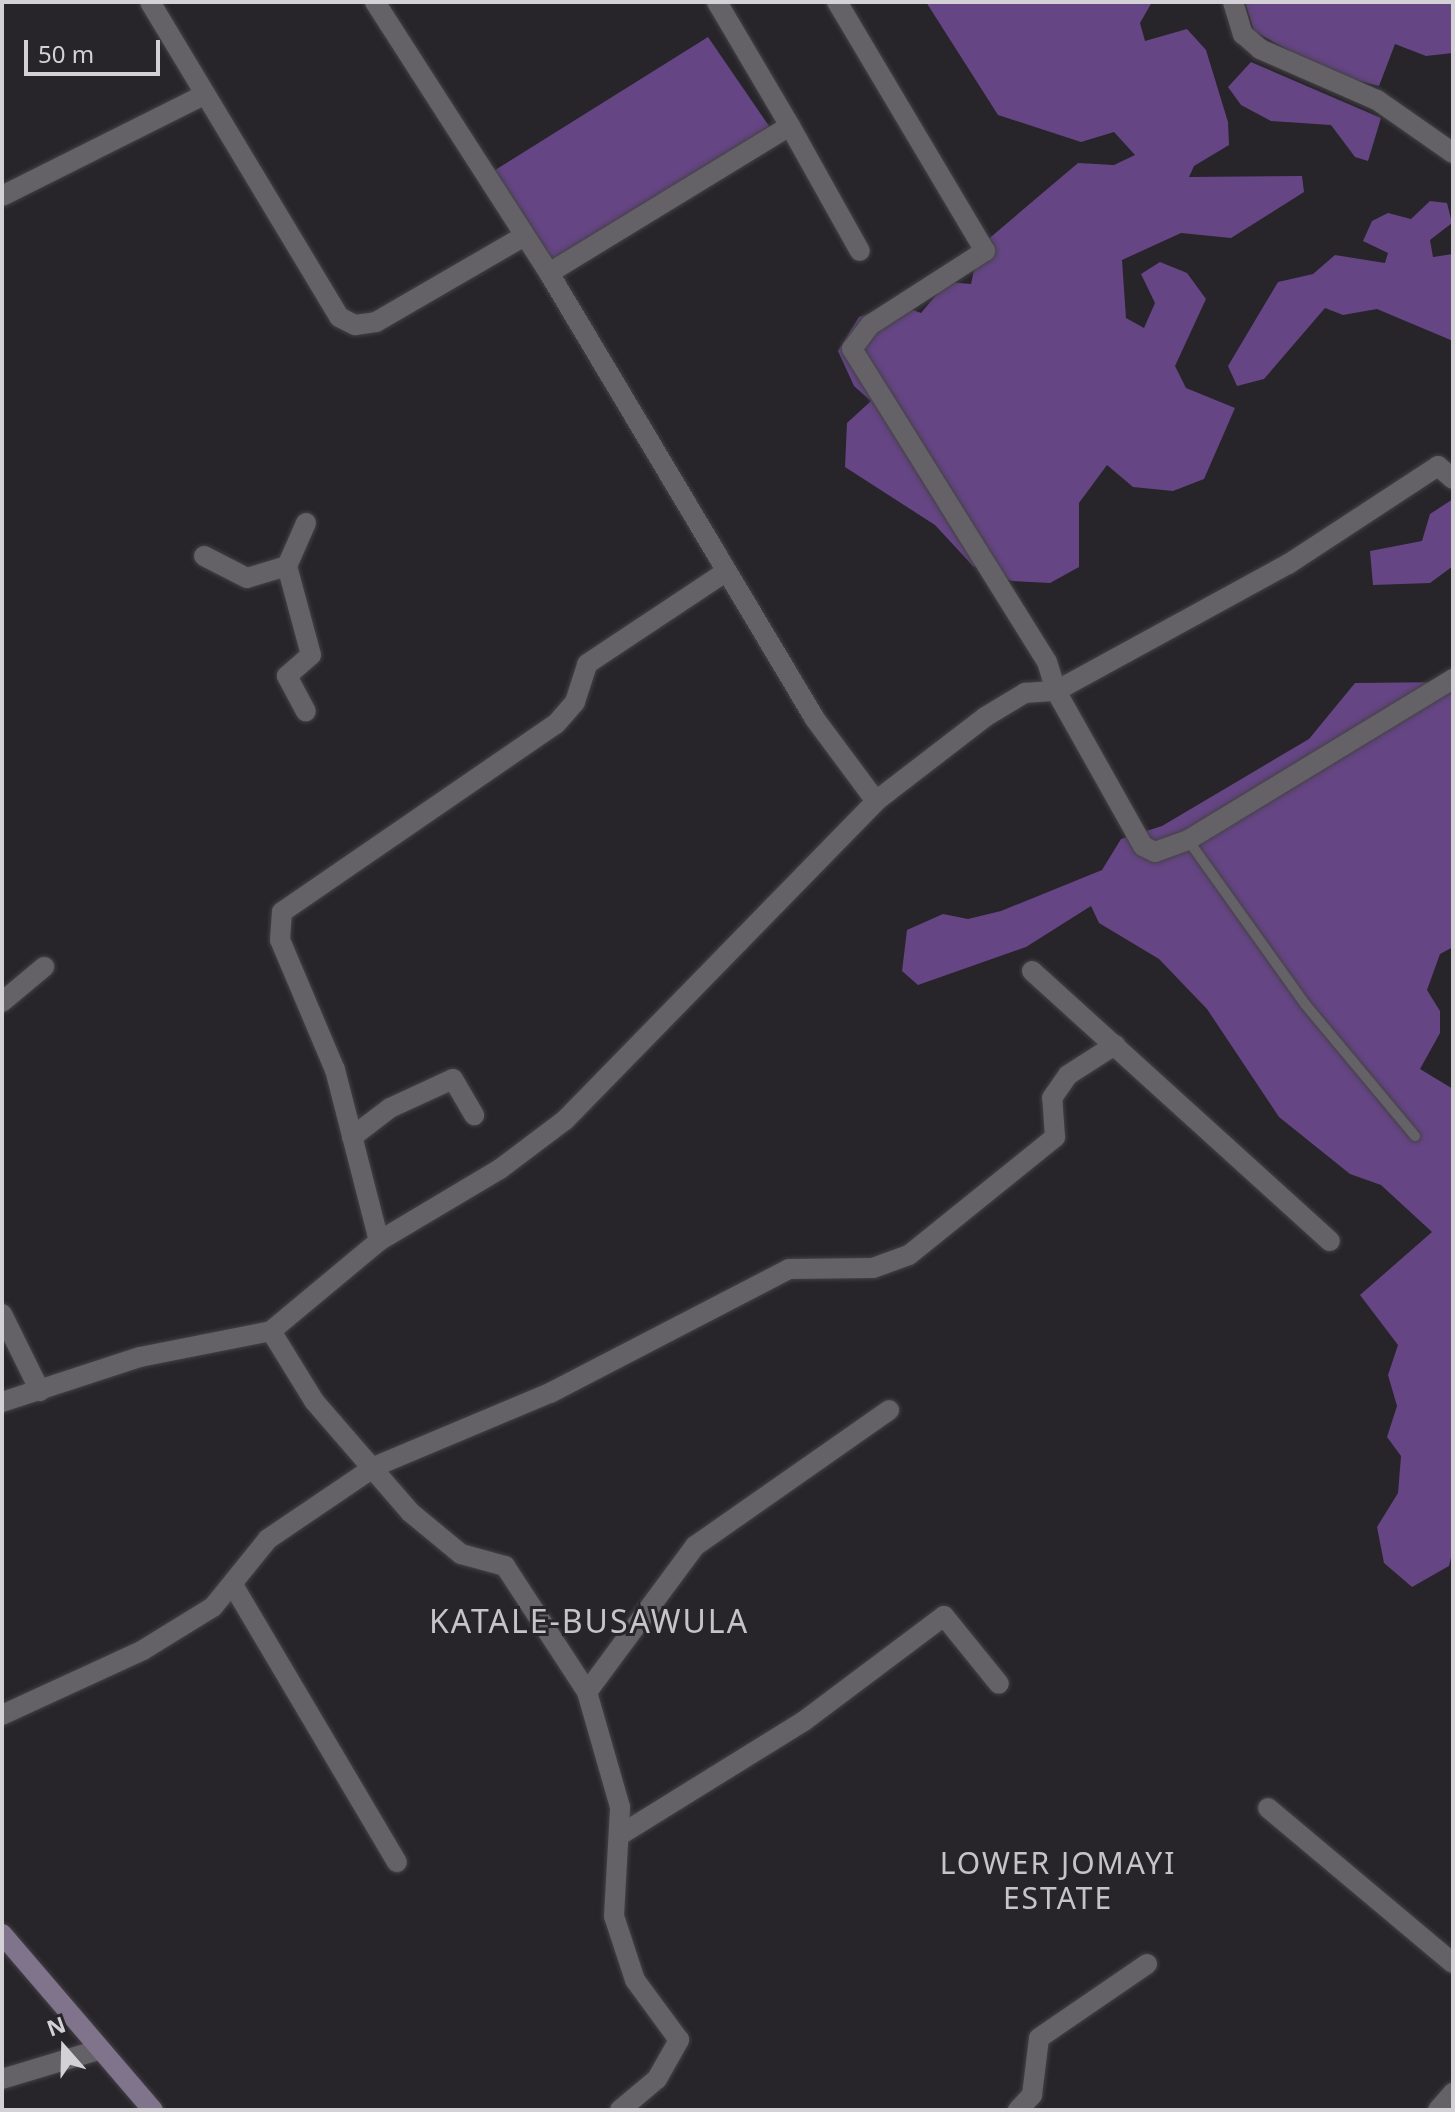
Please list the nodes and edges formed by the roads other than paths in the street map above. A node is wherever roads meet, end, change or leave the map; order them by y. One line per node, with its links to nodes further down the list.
1 (150, 2): 6 (street)
2 (375, 2): 10 (street)
3 (717, 2): 7 (street)
4 (837, 2): 19 (street)
5 (1233, 8): 8 (street)
6 (204, 95): 9 (street); 10 (street)
7 (790, 126): 11 (street); 12 (street)
8 (1453, 153)
9 (2, 196)
10 (521, 238): 12 (street)
11 (860, 251)
12 (549, 273): 17 (street)
13 (1453, 479): 19 (street)
14 (306, 523): 16 (street)
15 (204, 556): 16 (street)
16 (287, 566): 20 (street)
17 (724, 573): 21 (street); 29 (street)
18 (1453, 679): 22 (street)
19 (1056, 691): 21 (street); 22 (street)
20 (306, 711)
21 (876, 801): 30 (street)
22 (1188, 840): 28 (lane)
23 (44, 967): 25 (street)
24 (1032, 971): 26 (street)
25 (2, 1002)
26 (1115, 1045): 31 (street); 37 (street)
27 (474, 1115): 29 (street)
28 (1415, 1136)
29 (352, 1137): 30 (street)
30 (379, 1241): 33 (street)
31 (1330, 1241)
32 (2, 1314): 34 (street)
33 (271, 1331): 34 (street); 37 (street)
34 (40, 1391): 35 (street)
35 (2, 1402)
36 (889, 1410): 40 (street)
37 (376, 1466): 38 (street); 40 (street)
38 (233, 1585): 41 (street); 44 (street)
39 (999, 1684): 43 (street)
40 (587, 1692): 43 (street)
41 (2, 1715)
42 (1268, 1808): 46 (street)
43 (620, 1835): 52 (street)
44 (397, 1862)
45 (2, 1934): 48 (main road)
46 (1453, 1963)
47 (1147, 1964): 53 (street)
48 (98, 2050): 49 (street); 51 (main road)
49 (2, 2079)
50 (1453, 2093): 54 (street)
51 (153, 2110)
52 (620, 2110)
53 (1018, 2110)
54 (1438, 2110)

